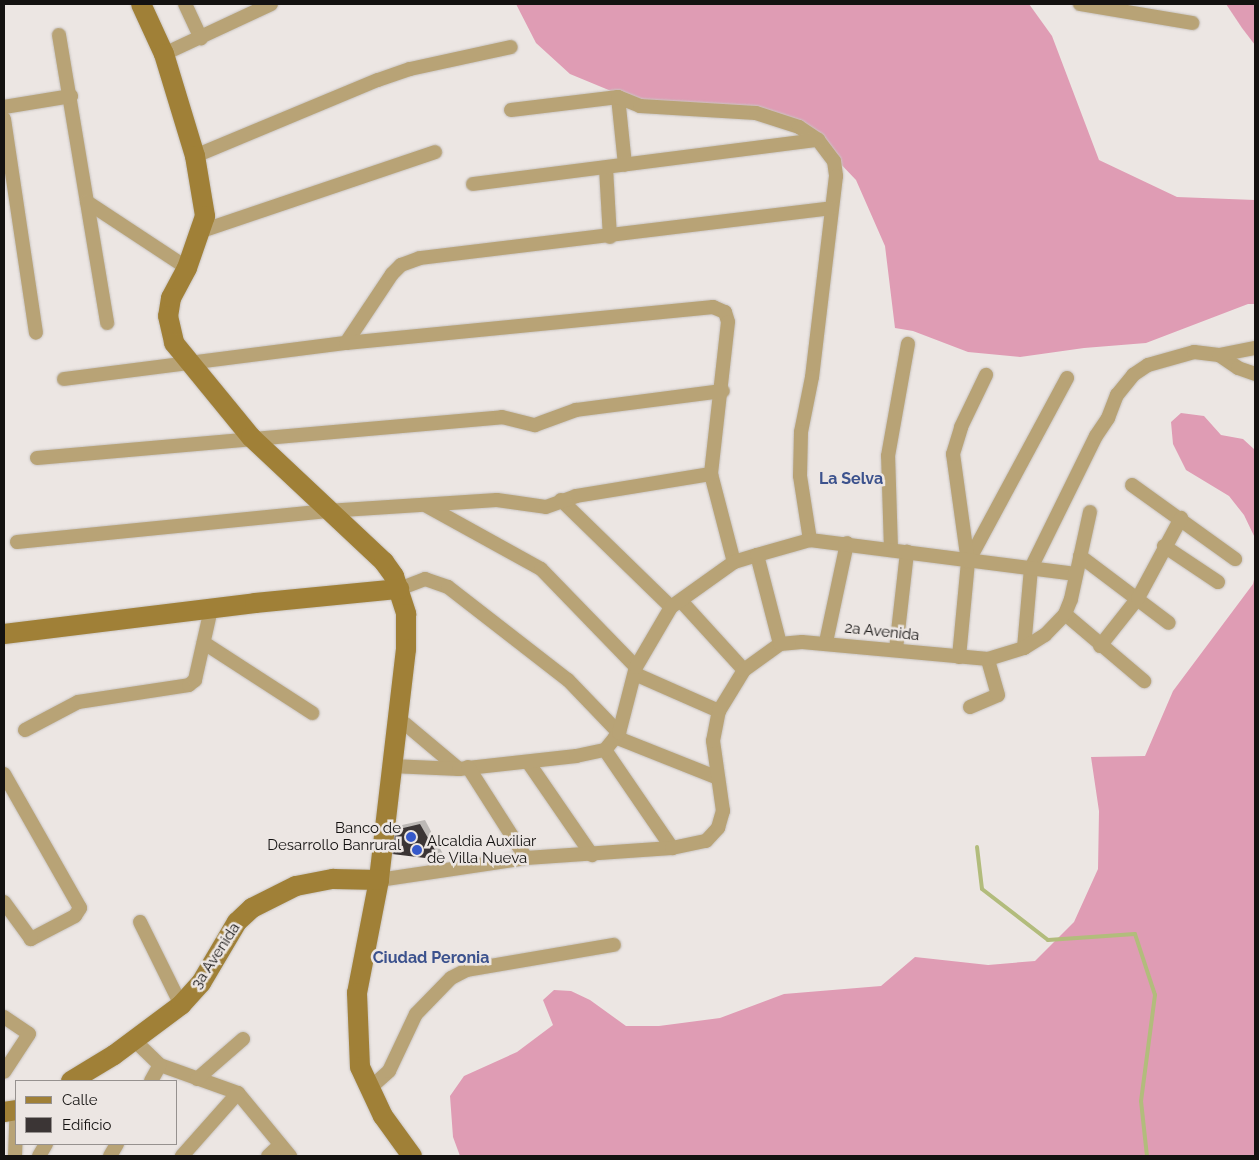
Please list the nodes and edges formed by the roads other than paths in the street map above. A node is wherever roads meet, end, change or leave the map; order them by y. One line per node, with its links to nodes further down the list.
1 (141, 4): 10 (main road)
2 (185, 4): 8 (street)
3 (271, 4): 5 (street)
4 (1080, 4): 6 (street)
5 (256, 7): 8 (street)
6 (1192, 23)
7 (59, 35): 11 (street)
8 (201, 39): 10 (street)
9 (511, 47): 18 (street)
10 (164, 54): 18 (main road)
11 (70, 96): 13 (street); 22 (street)
12 (618, 98): 14 (street); 16 (street); 19 (street)
13 (4, 107)
14 (511, 110)
15 (4, 119): 28 (street)
16 (818, 140): 19 (street); 23 (street)
17 (434, 152): 24 (street)
18 (195, 156): 24 (main road)
19 (625, 165): 20 (street)
20 (606, 168): 21 (street); 25 (street)
21 (473, 184)
22 (87, 202): 26 (street); 27 (street)
23 (831, 208): 25 (street); 48 (street)
24 (202, 231): 26 (main road)
25 (610, 237): 29 (street)
26 (187, 268): 33 (main road)
27 (107, 323)
28 (36, 333)
29 (346, 343): 33 (street); 38 (street)
30 (908, 344): 52 (street)
31 (1255, 348): 32 (street)
32 (1219, 354): 34 (street); 59 (street)
33 (192, 365): 37 (street); 39 (main road)
34 (1255, 374)
35 (986, 375): 58 (street)
36 (1067, 378): 58 (street)
37 (64, 379)
38 (723, 391): 39 (street); 41 (street)
39 (251, 437): 40 (street); 45 (main road)
40 (38, 458)
41 (711, 474): 43 (street); 57 (street)
42 (1132, 485): 47 (street)
43 (561, 500): 44 (street); 64 (street)
44 (427, 506): 45 (street); 78 (street)
45 (327, 511): 49 (street); 62 (main road)
46 (1090, 512): 55 (street, 2a Avenida)
47 (1181, 518): 51 (street); 56 (street)
48 (810, 540): 50 (street); 54 (street)
49 (17, 542)
50 (847, 543): 52 (street); 69 (street)
51 (1164, 546): 61 (street); 63 (street)
52 (891, 549): 53 (street)
53 (907, 552): 58 (street); 74 (street)
54 (757, 555): 57 (street); 71 (street)
55 (1080, 556): 60 (street, 2a Avenida); 63 (street)
56 (1235, 559)
57 (734, 562): 64 (street)
58 (968, 562): 59 (street); 75 (street)
59 (1031, 568): 60 (street); 73 (street)
60 (1076, 574): 66 (street, 2a Avenida)
61 (1218, 582)
62 (399, 589): 65 (main road); 83 (main road); 85 (street)
63 (1138, 598): 67 (street); 72 (street)
64 (676, 604): 77 (street); 78 (street)
65 (211, 609): 68 (main road); 70 (street)
66 (1065, 614): 72 (street); 73 (street, 2a Avenida)
67 (1169, 623)
68 (4, 634)
69 (826, 642): 71 (street, 2a Avenida); 74 (street, 2a Avenida)
70 (204, 643): 82 (street); 84 (street)
71 (780, 644): 77 (street)
72 (1100, 646): 79 (street)
73 (1024, 648): 76 (street, 2a Avenida)
74 (896, 649): 75 (street, 2a Avenida)
75 (959, 657): 76 (street, 2a Avenida)
76 (988, 659): 80 (street)
77 (744, 670): 81 (street)
78 (635, 671): 81 (street); 85 (street)
79 (1144, 681)
80 (970, 707)
81 (719, 712): 91 (street)
82 (312, 713)
83 (397, 718): 88 (main road); 89 (street)
84 (25, 730)
85 (617, 735): 86 (street); 91 (street)
86 (605, 750): 87 (street); 92 (street)
87 (528, 762): 89 (street); 93 (street)
88 (391, 766): 89 (street); 95 (main road)
89 (463, 768): 94 (street)
90 (4, 774): 96 (street)
91 (718, 778): 92 (street)
92 (672, 848): 93 (street)
93 (592, 855): 94 (street)
94 (526, 858): 95 (street)
95 (379, 880): 99 (main road, 3a Avenida); 108 (main road)
96 (4, 902)
97 (140, 922): 99 (street)
98 (614, 945): 108 (street)
99 (180, 1005): 102 (main road, 3a Avenida)
100 (4, 1016): 104 (street)
101 (243, 1039): 106 (street)
102 (134, 1040): 103 (street); 105 (main road, 3a Avenida)
103 (160, 1065): 106 (street); 107 (street)
104 (4, 1072)
105 (77, 1079)
106 (197, 1079): 109 (street)
107 (152, 1080)
108 (369, 1089): 118 (main road)
109 (238, 1093): 112 (street); 115 (street)
110 (45, 1145): 113 (street)
111 (116, 1145): 114 (street)
112 (280, 1145): 116 (street); 117 (street)
113 (39, 1156)
114 (110, 1156)
115 (182, 1156)
116 (268, 1156)
117 (290, 1156)
118 (412, 1156)

